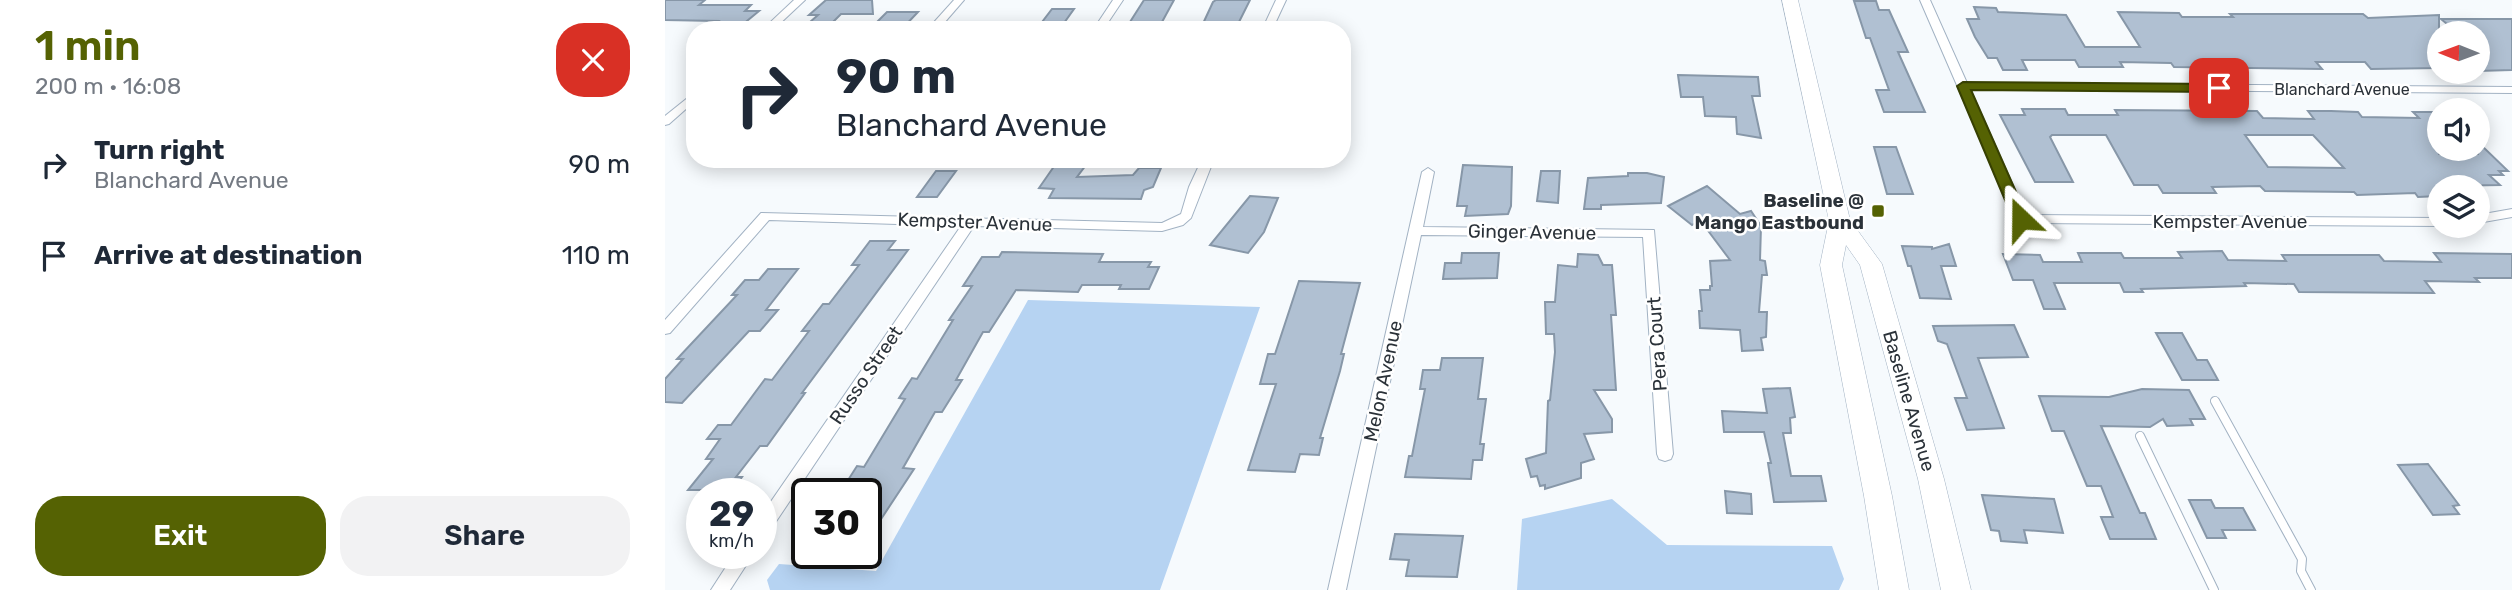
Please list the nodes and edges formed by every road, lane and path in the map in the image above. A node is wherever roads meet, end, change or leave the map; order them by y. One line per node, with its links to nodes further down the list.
1 (800, 0): 7 (street)
2 (959, 0): 8 (street)
3 (1118, 0): 9 (street)
4 (1281, 0): 10 (street)
5 (1790, 0): 20 (main road, Baseline Avenue)
6 (1925, 0): 11 (street)
7 (777, 21)
8 (940, 21)
9 (1104, 21)
10 (1272, 21)
11 (1963, 86): 12 (street, Blanchard Avenue); 21 (street, Kempster Avenue)
12 (2512, 90)
13 (686, 103): 14 (street)
14 (665, 122)
15 (1204, 168): 19 (street, Kempster Avenue)
16 (1428, 172): 22 (street, Melon Avenue)
17 (2512, 213): 18 (street)
18 (2490, 217)
19 (971, 221): 24 (street, Kempster Avenue); 28 (street, Russo Street)
20 (1840, 221): 32 (main road, Baseline Avenue); 33 (main road, Baseline Avenue)
21 (2427, 222)
22 (1416, 230): 23 (street, Ginger Avenue); 31 (street, Melon Avenue)
23 (1649, 233): 27 (street, Pera Court)
24 (665, 329)
25 (2215, 401): 35 (lane)
26 (2140, 436): 34 (lane)
27 (1665, 454)
28 (777, 506)
29 (734, 569): 30 (street)
30 (720, 590)
31 (1337, 590)
32 (1894, 590)
33 (1956, 590)
34 (2214, 590)
35 (2311, 590)

